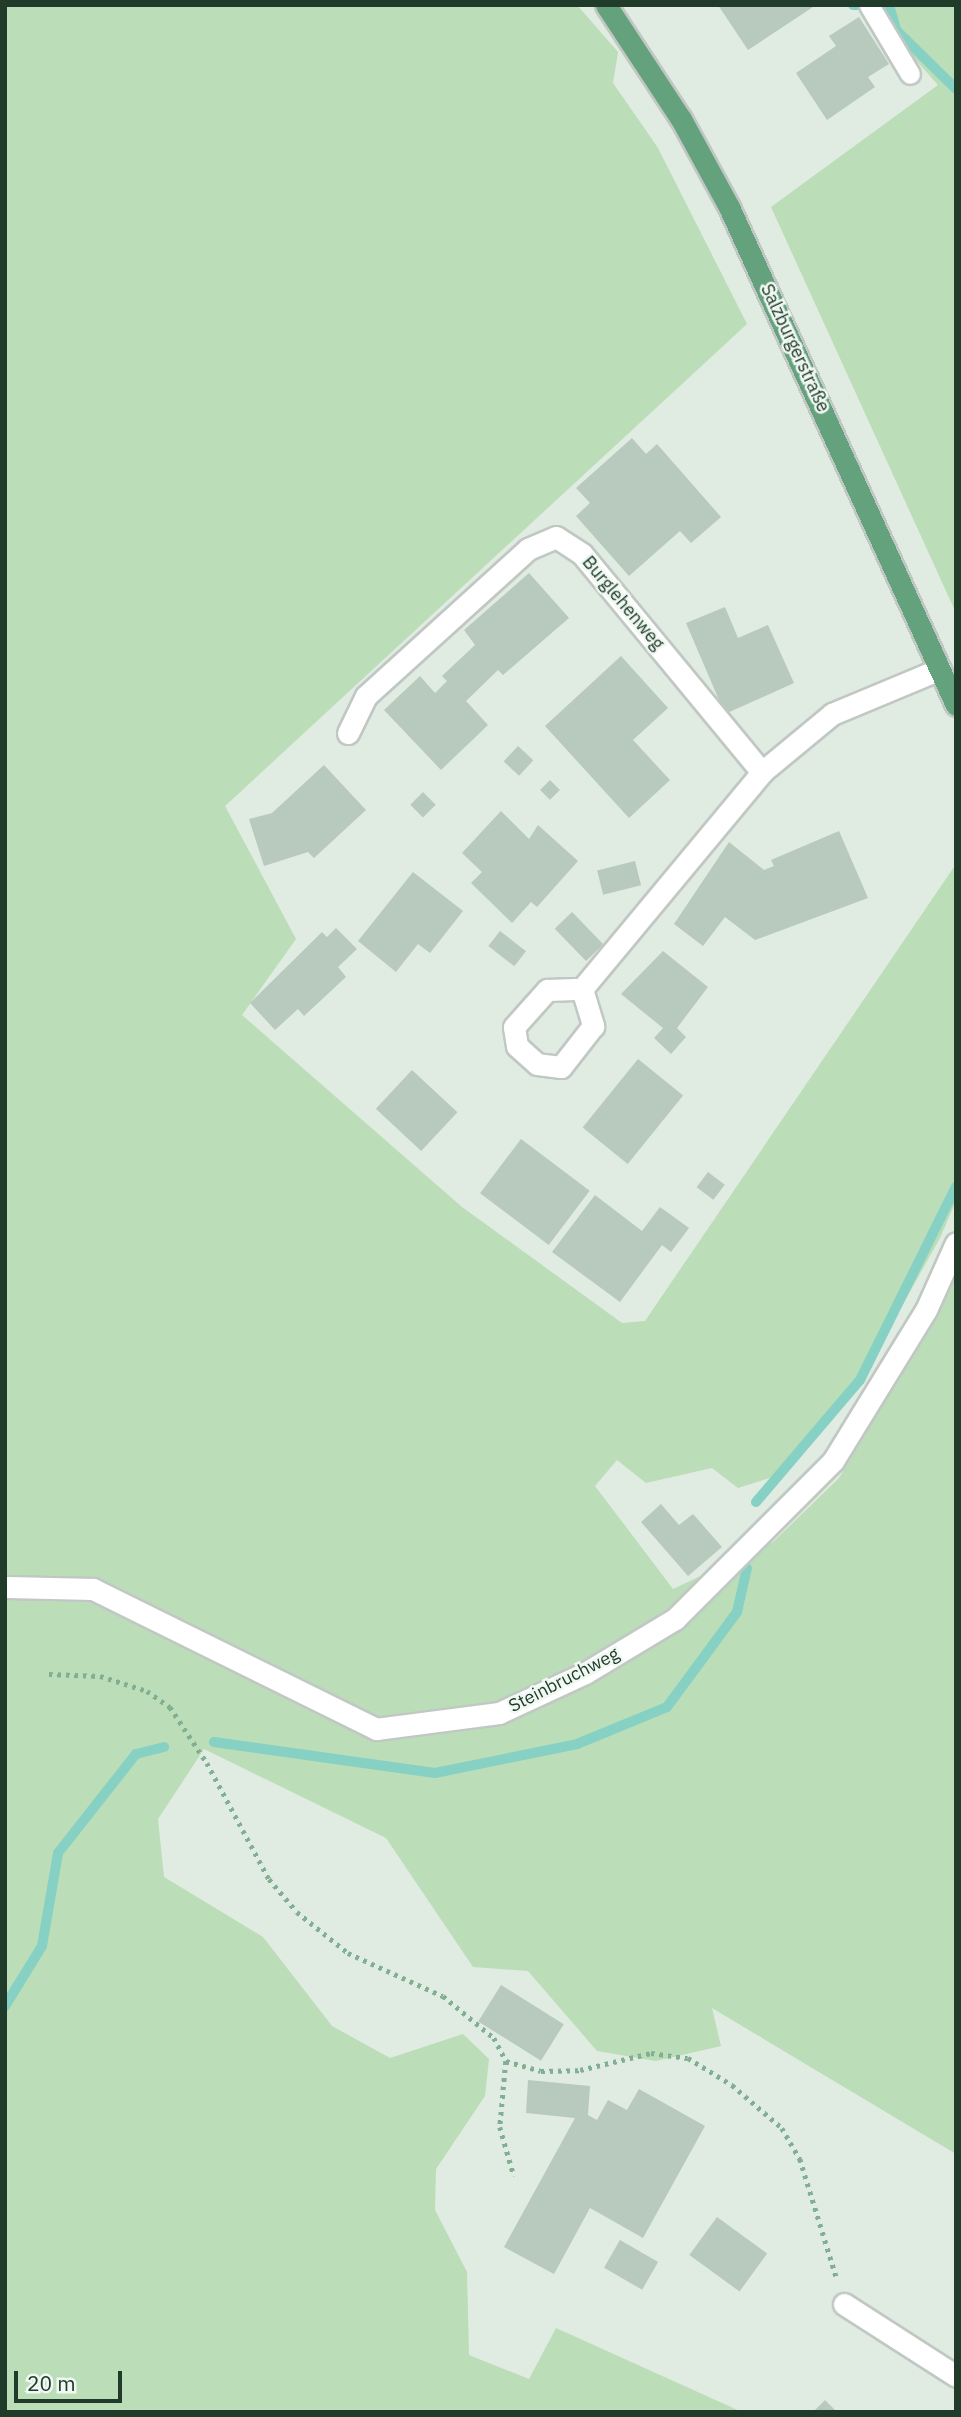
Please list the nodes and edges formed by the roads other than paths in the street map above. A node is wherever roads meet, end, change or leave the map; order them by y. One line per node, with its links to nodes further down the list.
1 (606, 5): 4 (main road, Salzburgerstraße)
2 (869, 5): 3 (lane)
3 (909, 74)
4 (933, 672): 5 (main road, Salzburgerstraße); 7 (street)
5 (956, 705)
6 (348, 733): 7 (street, Burglehenweg)
7 (762, 772): 8 (street)
8 (582, 989)
9 (956, 1242): 10 (street, Steinbruchweg)
10 (5, 1587)
11 (844, 2304): 12 (street)
12 (956, 2375)

